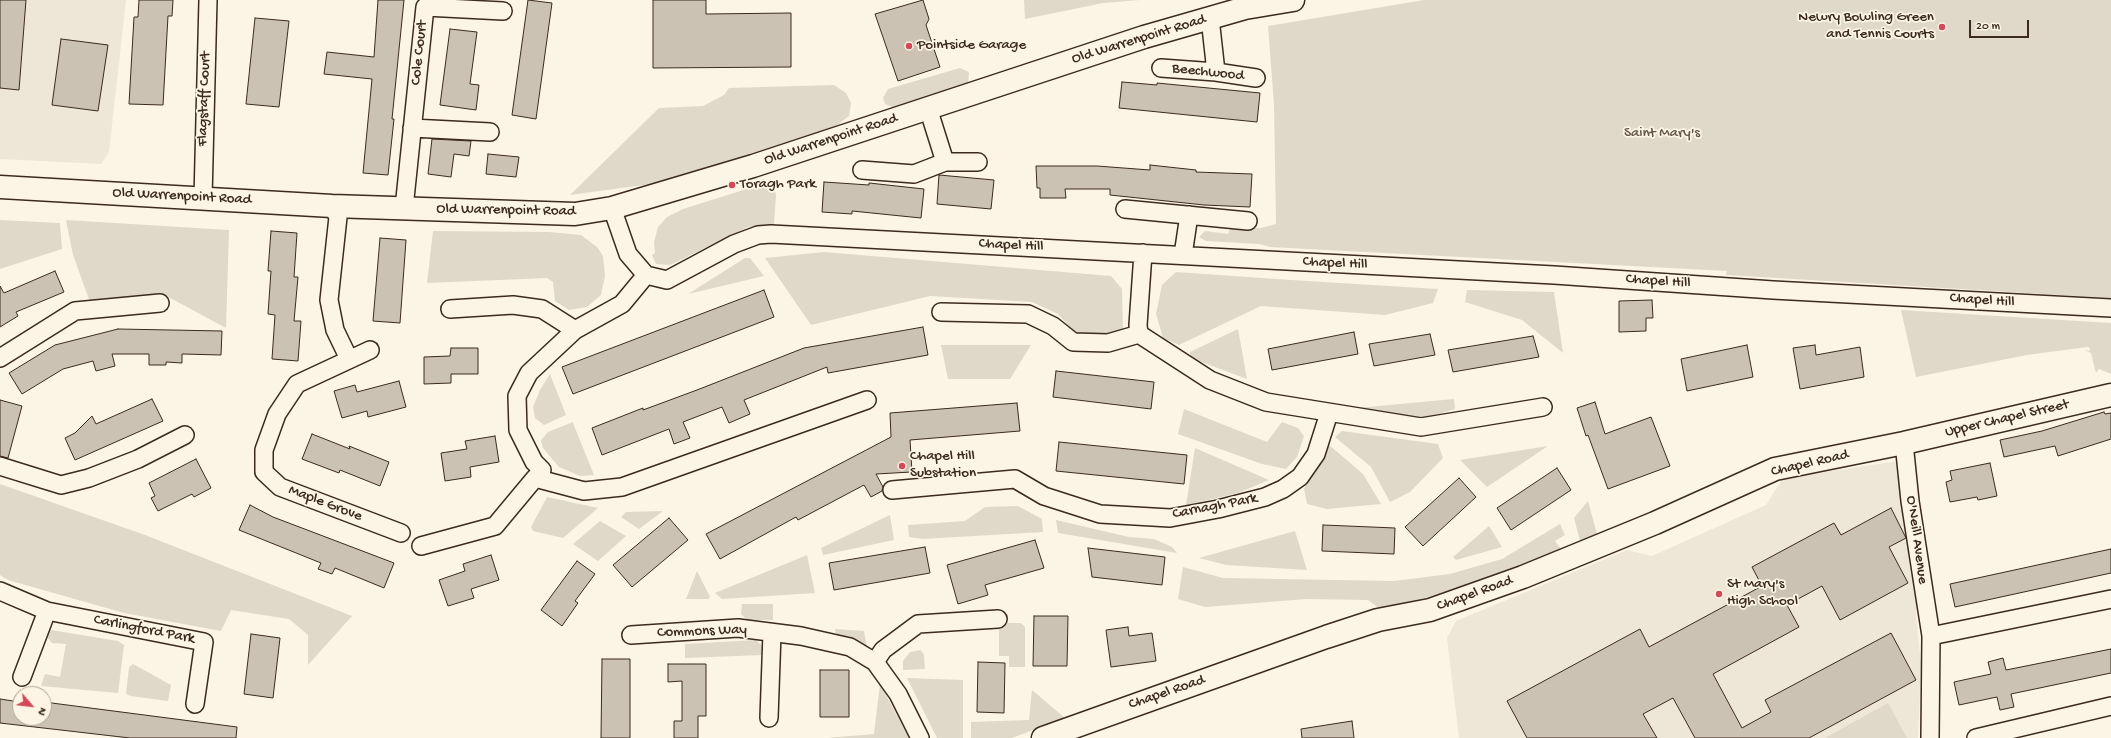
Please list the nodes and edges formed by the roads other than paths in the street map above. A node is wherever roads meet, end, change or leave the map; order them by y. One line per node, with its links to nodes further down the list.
1 (208, 0): 15 (street, Flagstaff Court)
2 (1293, 0): 4 (street, Old Warrenpoint Road)
3 (503, 11): 9 (street, Cole Court)
4 (1210, 18): 6 (street); 8 (street, Old Warrenpoint Road)
5 (1161, 68): 6 (street, Beechwood)
6 (1216, 72): 7 (street, Beechwood)
7 (1256, 78)
8 (928, 108): 11 (street); 18 (street, Old Warrenpoint Road)
9 (412, 128): 10 (street); 17 (street, Cole Court)
10 (490, 132)
11 (946, 162): 12 (street); 13 (street)
12 (978, 162)
13 (862, 170)
14 (0, 187): 15 (street, Old Warrenpoint Road)
15 (203, 198): 16 (street, Old Warrenpoint Road)
16 (332, 206): 17 (street, Old Warrenpoint Road); 33 (street)
17 (404, 208): 18 (street, Old Warrenpoint Road)
18 (612, 208): 24 (street)
19 (1125, 209): 20 (street)
20 (1189, 215): 21 (street); 23 (street)
21 (1248, 221)
22 (1143, 253): 23 (street, Chapel Hill); 24 (street, Chapel Hill); 30 (street)
23 (1183, 255): 26 (street, Chapel Hill)
24 (646, 275): 29 (street)
25 (160, 303): 32 (street)
26 (2111, 308)
27 (450, 309): 29 (street)
28 (941, 312): 30 (street)
29 (575, 330): 41 (street)
30 (1139, 334): 37 (street)
31 (370, 350): 33 (street, Maple Grove)
32 (0, 358)
33 (348, 359): 43 (street, Maple Grove)
34 (2111, 395): 39 (street, Upper Chapel Street)
35 (867, 400): 41 (street)
36 (1543, 407): 37 (street)
37 (1329, 412): 42 (street, Carnagh Park)
38 (185, 435): 40 (street)
39 (1904, 443): 51 (street, O'Neill Avenue); 58 (street, Chapel Road)
40 (0, 466)
41 (535, 478): 44 (street)
42 (892, 490)
43 (400, 532)
44 (421, 546)
45 (0, 591): 47 (street, Carlingford Park)
46 (2111, 599): 51 (street)
47 (47, 611): 53 (street); 54 (street, Carlingford Park)
48 (998, 619): 52 (street)
49 (772, 633): 50 (street, Commons Way); 52 (street, Commons Way); 56 (street)
50 (631, 635)
51 (1931, 636): 59 (street, O'Neill Avenue)
52 (875, 662): 57 (street, Commons Way)
53 (22, 677)
54 (195, 704)
55 (2111, 706): 60 (street)
56 (769, 718)
57 (920, 738)
58 (1043, 738)
59 (1930, 738)
60 (1976, 738)

